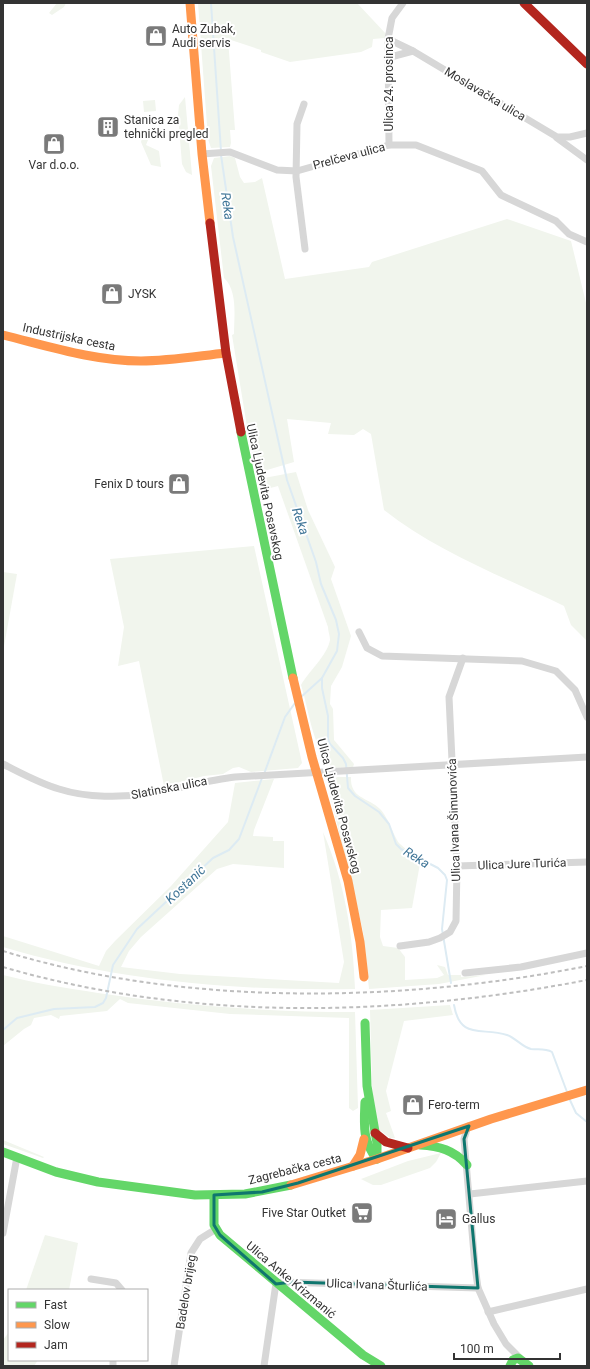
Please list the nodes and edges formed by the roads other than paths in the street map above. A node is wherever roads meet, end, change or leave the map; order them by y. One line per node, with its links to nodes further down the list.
1 (190, 3): 12 (main road, Ulica Ljudevita Posavskog)
2 (403, 3): 4 (street, Ulica 24. prosinca)
3 (524, 3): 7 (main road)
4 (388, 39): 5 (street, Moslavačka ulica); 6 (street, Ulica 24. prosinca)
5 (413, 51): 6 (street); 10 (street, Moslavačka ulica)
6 (387, 58): 11 (street, Ulica 24. prosinca)
7 (587, 64)
8 (304, 104): 14 (street, Prelčeva ulica)
9 (587, 133): 10 (street)
10 (557, 137): 13 (street, Moslavačka ulica)
11 (389, 145): 14 (street, Prelčeva ulica); 15 (street, Prelčeva ulica)
12 (207, 153): 14 (street, Prelčeva ulica); 18 (main road, Ulica Ljudevita Posavskog)
13 (587, 160)
14 (297, 171): 16 (street, Prelčeva ulica)
15 (587, 243)
16 (305, 249)
17 (3, 335): 18 (main road, Industrijska cesta)
18 (226, 353): 25 (main road, Ulica Ljudevita Posavskog)
19 (359, 632): 20 (street)
20 (463, 658): 21 (street); 24 (street, Ulica Ivana Šimunovića)
21 (587, 717)
22 (587, 757): 24 (street, Slatinska ulica)
23 (3, 764): 25 (street, Slatinska ulica)
24 (451, 765): 25 (street, Slatinska ulica); 27 (street, Ulica Ivana Šimunovića)
25 (317, 772): 31 (main road, Ulica Ljudevita Posavskog)
26 (587, 862): 27 (street, Ulica Jure Turića)
27 (457, 866): 28 (street, Ulica Ivana Šimunovića)
28 (400, 946)
29 (587, 953): 30 (street)
30 (464, 973)
31 (364, 977)
32 (365, 1023): 33 (main road)
33 (367, 1086): 36 (main road); 37 (main road)
34 (587, 1090): 35 (main road, Zagrebačka cesta)
35 (468, 1126): 38 (main road, Zagrebačka cesta); 43 (street)
36 (375, 1133): 39 (main road); 42 (main road)
37 (364, 1135): 42 (main road); 44 (main road)
38 (418, 1144): 39 (main road, Zagrebačka cesta); 43 (main road)
39 (408, 1148): 42 (main road, Zagrebačka cesta)
40 (3, 1152): 41 (main road, Zagrebačka cesta)
41 (17, 1157): 47 (main road, Zagrebačka cesta); 49 (street)
42 (377, 1159): 44 (main road, Zagrebačka cesta)
43 (467, 1165): 46 (street)
44 (353, 1166): 47 (main road, Zagrebačka cesta)
45 (587, 1181): 46 (street)
46 (470, 1194): 52 (street)
47 (214, 1195): 48 (main road)
48 (216, 1229): 51 (main road, Ulica Anke Krizmanić); 59 (street, Badelov brijeg)
49 (3, 1230)
50 (91, 1279): 53 (street)
51 (276, 1284): 52 (street, Ulica Ivana Šturlića); 60 (street); 61 (main road, Ulica Anke Krizmanić)
52 (478, 1288): 55 (street)
53 (121, 1289)
54 (587, 1289): 55 (street)
55 (488, 1312): 56 (street)
56 (506, 1344): 57 (street); 58 (street)
57 (510, 1364): 58 (main road)
58 (526, 1364)
59 (174, 1366)
60 (264, 1366)
61 (381, 1366)

